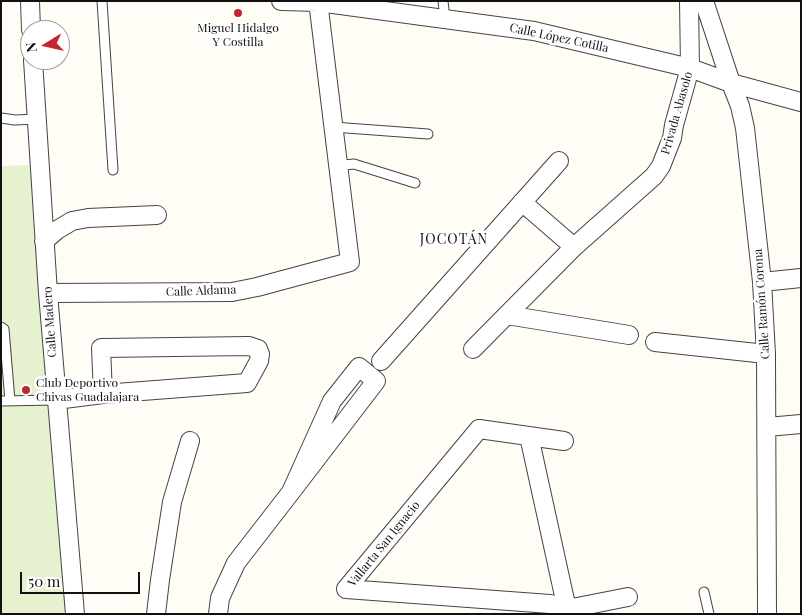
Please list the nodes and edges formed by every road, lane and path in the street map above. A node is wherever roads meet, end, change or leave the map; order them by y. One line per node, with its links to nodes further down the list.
1 (30, 1): 9 (street)
2 (102, 1): 20 (lane)
3 (281, 1): 7 (street, Calle López Cotilla)
4 (443, 1): 8 (lane)
5 (689, 1): 10 (street, Privada Abasolo)
6 (704, 1): 12 (street, Calle Ramón Corona)
7 (318, 2): 8 (street, Calle López Cotilla); 16 (street)
8 (445, 19): 10 (street, Calle López Cotilla)
9 (31, 20)
10 (690, 68): 12 (street, Calle López Cotilla); 25 (street, Privada Abasolo)
11 (34, 70): 15 (street, Calle Madero)
12 (730, 83): 13 (street, Calle López Cotilla); 27 (street, Calle Ramón Corona)
13 (801, 102)
14 (1, 118): 15 (lane)
15 (37, 119): 24 (street, Calle Madero)
16 (333, 127): 17 (lane); 19 (street)
17 (428, 134)
18 (559, 161): 22 (street)
19 (341, 165): 21 (lane); 28 (street, Calle Aldama)
20 (113, 170)
21 (415, 183)
22 (522, 202): 25 (street); 35 (street)
23 (157, 215): 24 (street)
24 (44, 241): 28 (street, Calle Madero)
25 (574, 247): 29 (street, Privada Abasolo)
26 (801, 278): 27 (street)
27 (762, 282): 34 (street, Calle Ramón Corona)
28 (48, 293): 37 (street, Calle Madero)
29 (507, 315): 31 (street); 33 (street, Privada Abasolo)
30 (1, 327): 38 (lane)
31 (629, 335)
32 (655, 342): 34 (street)
33 (474, 349)
34 (766, 354): 40 (street, Calle Ramón Corona)
35 (381, 361)
36 (103, 394): 36 (street); 37 (street)
37 (56, 400): 38 (lane); 49 (street, Calle Madero)
38 (6, 401)
39 (801, 424): 40 (street)
40 (767, 427): 53 (street, Calle Ramón Corona)
41 (529, 436): 43 (street, Vallarta San Ignacio); 47 (street, Vallarta San Ignacio); 48 (street)
42 (190, 441): 50 (street)
43 (564, 441)
44 (290, 492): 44 (street); 51 (street)
45 (704, 592): 52 (lane)
46 (628, 597): 48 (street)
47 (550, 609): 48 (street, Vallarta San Ignacio)
48 (567, 612)
49 (75, 614)
50 (156, 614)
51 (218, 614)
52 (709, 614)
53 (767, 614)

